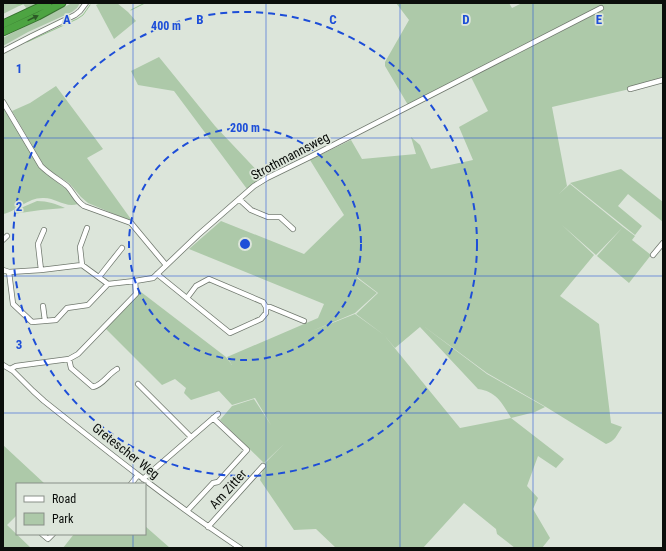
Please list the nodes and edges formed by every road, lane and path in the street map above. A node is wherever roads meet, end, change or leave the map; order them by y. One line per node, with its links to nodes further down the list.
1 (48, 3): 5 (highway)
2 (62, 3): 6 (highway, one-way to 2)
3 (86, 3): 7 (street)
4 (601, 8): 11 (street, Strothmannsweg)
5 (3, 24)
6 (3, 32)
7 (3, 51)
8 (663, 80): 9 (street)
9 (630, 89)
10 (3, 102): 21 (street)
11 (239, 199): 13 (street); 21 (street, Strothmannsweg)
12 (87, 228): 20 (street)
13 (293, 229)
14 (44, 230): 23 (street)
15 (8, 236): 16 (street)
16 (3, 240)
17 (663, 243): 19 (street)
18 (122, 248): 26 (street)
19 (653, 255)
20 (82, 265): 23 (street); 26 (street)
21 (166, 265): 25 (street, Strothmannsweg)
22 (3, 270): 24 (street)
23 (42, 270): 24 (street)
24 (9, 272): 32 (street)
25 (157, 274): 27 (street, Strothmannsweg); 29 (street)
26 (99, 277): 28 (street)
27 (135, 281): 28 (street, Strothmannsweg); 34 (street)
28 (108, 284): 32 (street)
29 (187, 298): 31 (street); 31 (street)
30 (43, 306): 32 (street)
31 (266, 307): 33 (street)
32 (45, 321)
33 (304, 321)
34 (68, 359): 36 (street); 37 (street)
35 (3, 365): 36 (street, Gretescher Weg)
36 (10, 369): 43 (street, Gretescher Weg)
37 (117, 369)
38 (138, 384): 41 (street)
39 (218, 414): 40 (street)
40 (213, 418): 41 (street); 46 (street)
41 (192, 437): 44 (street)
42 (263, 466): 47 (street, Am Zitter)
43 (138, 475): 44 (street, Gretescher Weg); 45 (street)
44 (143, 479): 46 (street, Gretescher Weg)
45 (132, 483)
46 (187, 511): 47 (street, Gretescher Weg)
47 (208, 527): 50 (street, Gretescher Weg)
48 (43, 535): 49 (street)
49 (51, 535)
50 (240, 548)

